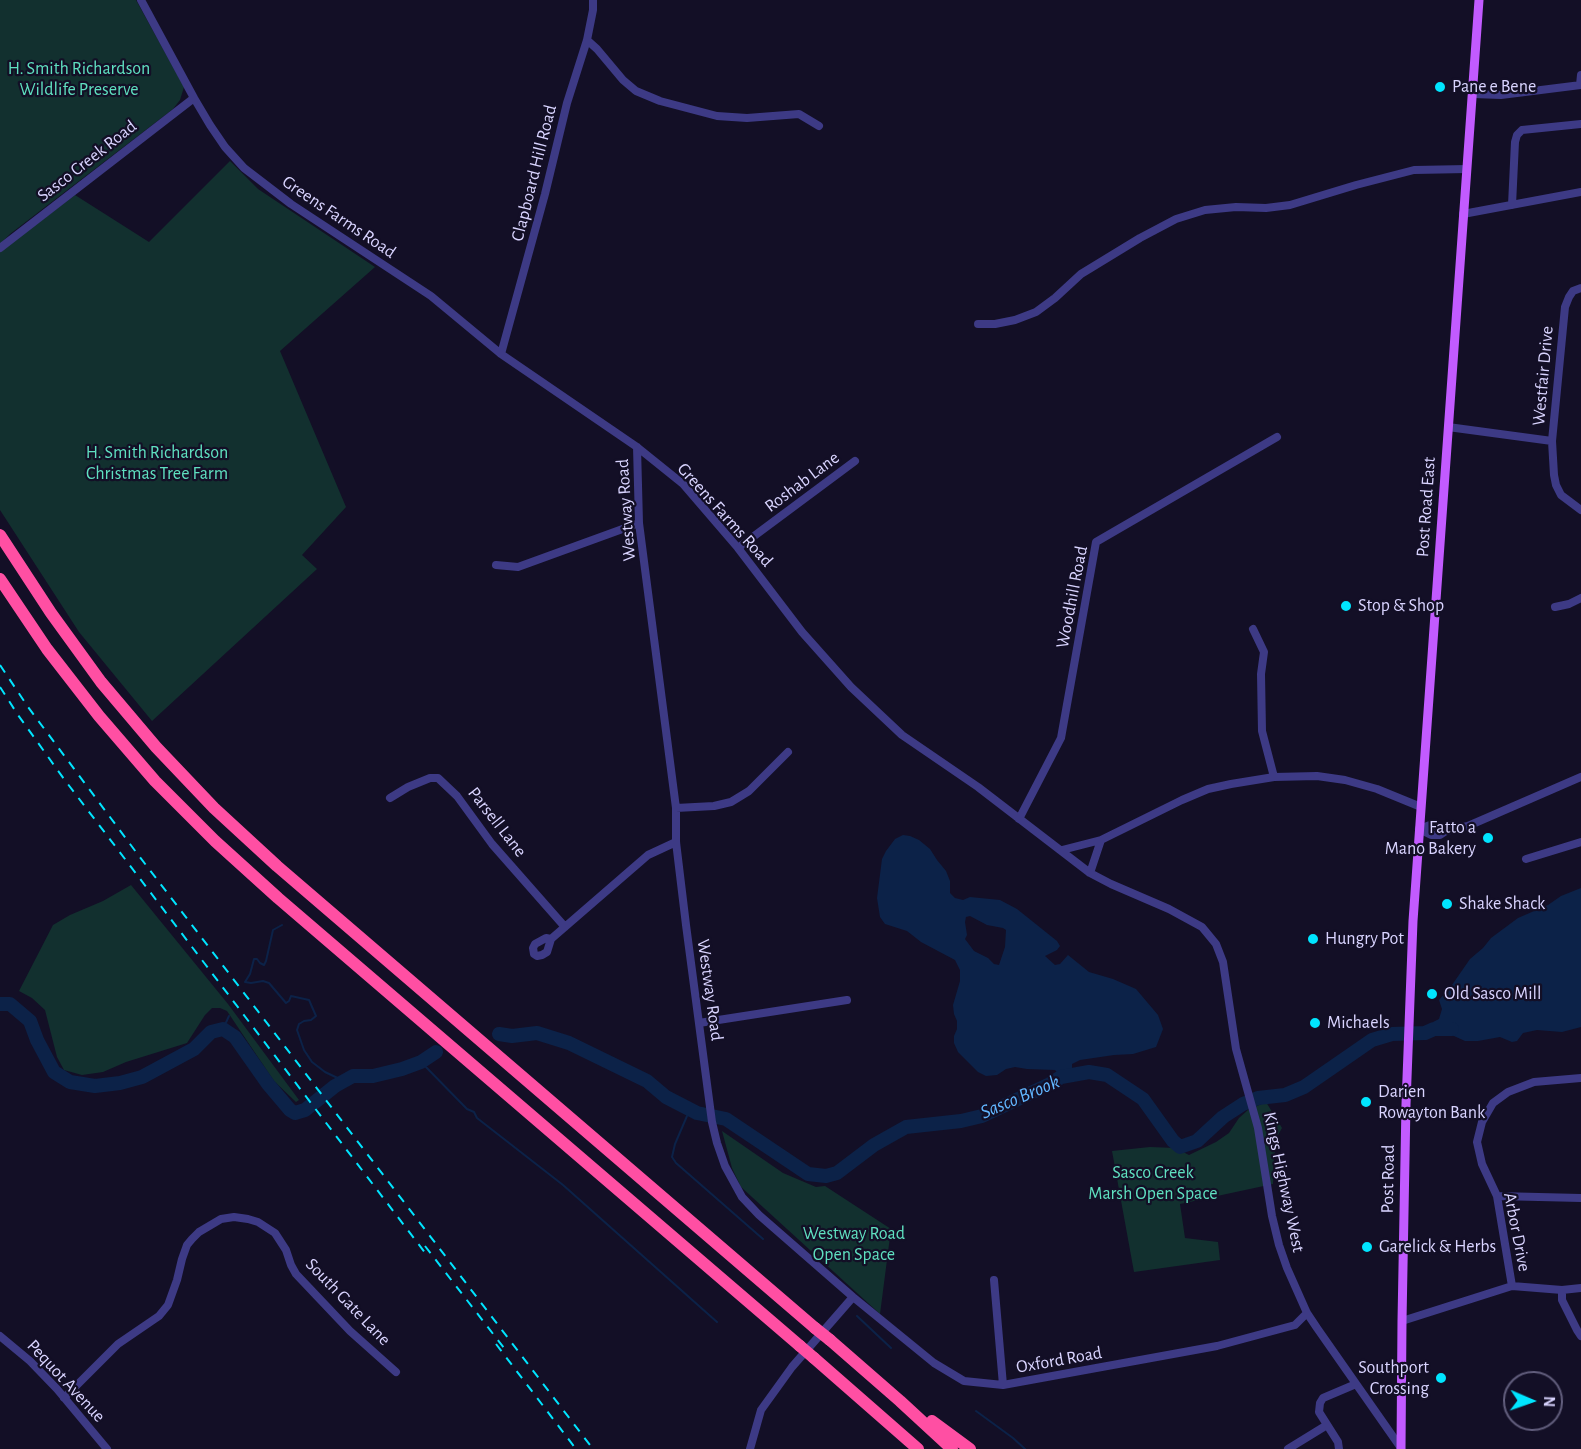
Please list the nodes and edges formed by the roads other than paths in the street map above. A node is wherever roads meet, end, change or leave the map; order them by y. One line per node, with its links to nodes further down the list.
1 (141, 0): 8 (street, Greens Farms Road)
2 (593, 0): 4 (street, Clapboard Hill Road)
3 (1479, 0): 7 (main road, Post Road East)
4 (587, 40): 10 (street); 18 (street, Clapboard Hill Road)
5 (1581, 75): 6 (street)
6 (1580, 85): 7 (street)
7 (1473, 94): 11 (main road, Post Road East)
8 (194, 98): 15 (street, Sasco Creek Road); 18 (street, Greens Farms Road)
9 (1581, 124): 13 (street)
10 (819, 126)
11 (1467, 169): 14 (main road, Post Road East); 17 (street)
12 (1581, 192): 13 (street)
13 (1512, 205): 14 (street)
14 (1463, 214): 19 (main road, Post Road East)
15 (0, 248)
16 (1581, 288): 21 (street, Westfair Drive)
17 (978, 324)
18 (501, 354): 22 (street, Greens Farms Road)
19 (1448, 427): 21 (street, Westfair Drive); 37 (main road, Post Road East)
20 (1277, 437): 39 (street, Woodhill Road)
21 (1552, 441): 24 (street)
22 (637, 447): 25 (street, Westway Road); 27 (street, Greens Farms Road)
23 (855, 461): 27 (street, Roshab Lane)
24 (1581, 510)
25 (639, 523): 28 (street); 38 (street, Westway Road)
26 (0, 535): 67 (highway, bridge)
27 (738, 548): 39 (street, Greens Farms Road)
28 (496, 565)
29 (0, 579): 72 (highway, bridge)
30 (1581, 598): 31 (street)
31 (1555, 607)
32 (1253, 629): 34 (street)
33 (788, 752): 38 (street)
34 (1274, 777): 37 (street); 41 (street)
35 (1581, 777): 40 (street)
36 (390, 798): 47 (street, Parsell Lane)
37 (1421, 807): 40 (main road, Post Road East)
38 (676, 808): 42 (street, Westway Road)
39 (1019, 819): 44 (street, Greens Farms Road)
40 (1419, 829): 51 (main road, Post Road East)
41 (1101, 840): 44 (street); 46 (street)
42 (676, 842): 47 (street); 52 (street, Westway Road)
43 (1581, 842): 45 (street)
44 (1062, 850): 46 (street, Greens Farms Road)
45 (1526, 859)
46 (1090, 873): 49 (street, Greens Farms Road)
47 (565, 927): 48 (street)
48 (551, 939)
49 (1223, 962): 61 (street, Kings Highway West)
50 (847, 1000): 52 (street)
51 (1409, 1017): 62 (main road, Post Road)
52 (699, 1023): 60 (street, Westway Road)
53 (1581, 1078): 54 (street, Arbor Drive)
54 (1497, 1196): 55 (street); 57 (street, Arbor Drive)
55 (1581, 1198)
56 (994, 1280): 70 (street)
57 (1512, 1287): 59 (street); 62 (street)
58 (1581, 1288): 59 (street)
59 (1562, 1290): 66 (street)
60 (853, 1297): 70 (street, Oxford Road); 75 (street)
61 (1307, 1313): 63 (street, Oxford Road); 64 (street, Kings Highway West)
62 (1402, 1321): 82 (main road, Post Road)
63 (1295, 1325): 64 (street, Oxford Road); 70 (street, Oxford Road)
64 (1317, 1328): 69 (street, Kings Highway West)
65 (0, 1336): 71 (street, Pequot Avenue)
66 (1581, 1336)
67 (857, 1364): 78 (highway); 79 (highway)
68 (396, 1371): 71 (street, South Gate Lane)
69 (1356, 1384): 73 (street); 82 (street, Kings Highway West)
70 (1003, 1385)
71 (64, 1398): 74 (street, Pequot Avenue)
72 (884, 1418): 76 (highway); 77 (highway)
73 (1327, 1425): 80 (street); 81 (street)
74 (107, 1449)
75 (750, 1449)
76 (911, 1449)
77 (918, 1449)
78 (952, 1449)
79 (970, 1449)
80 (1288, 1449)
81 (1339, 1449)
82 (1401, 1449)

